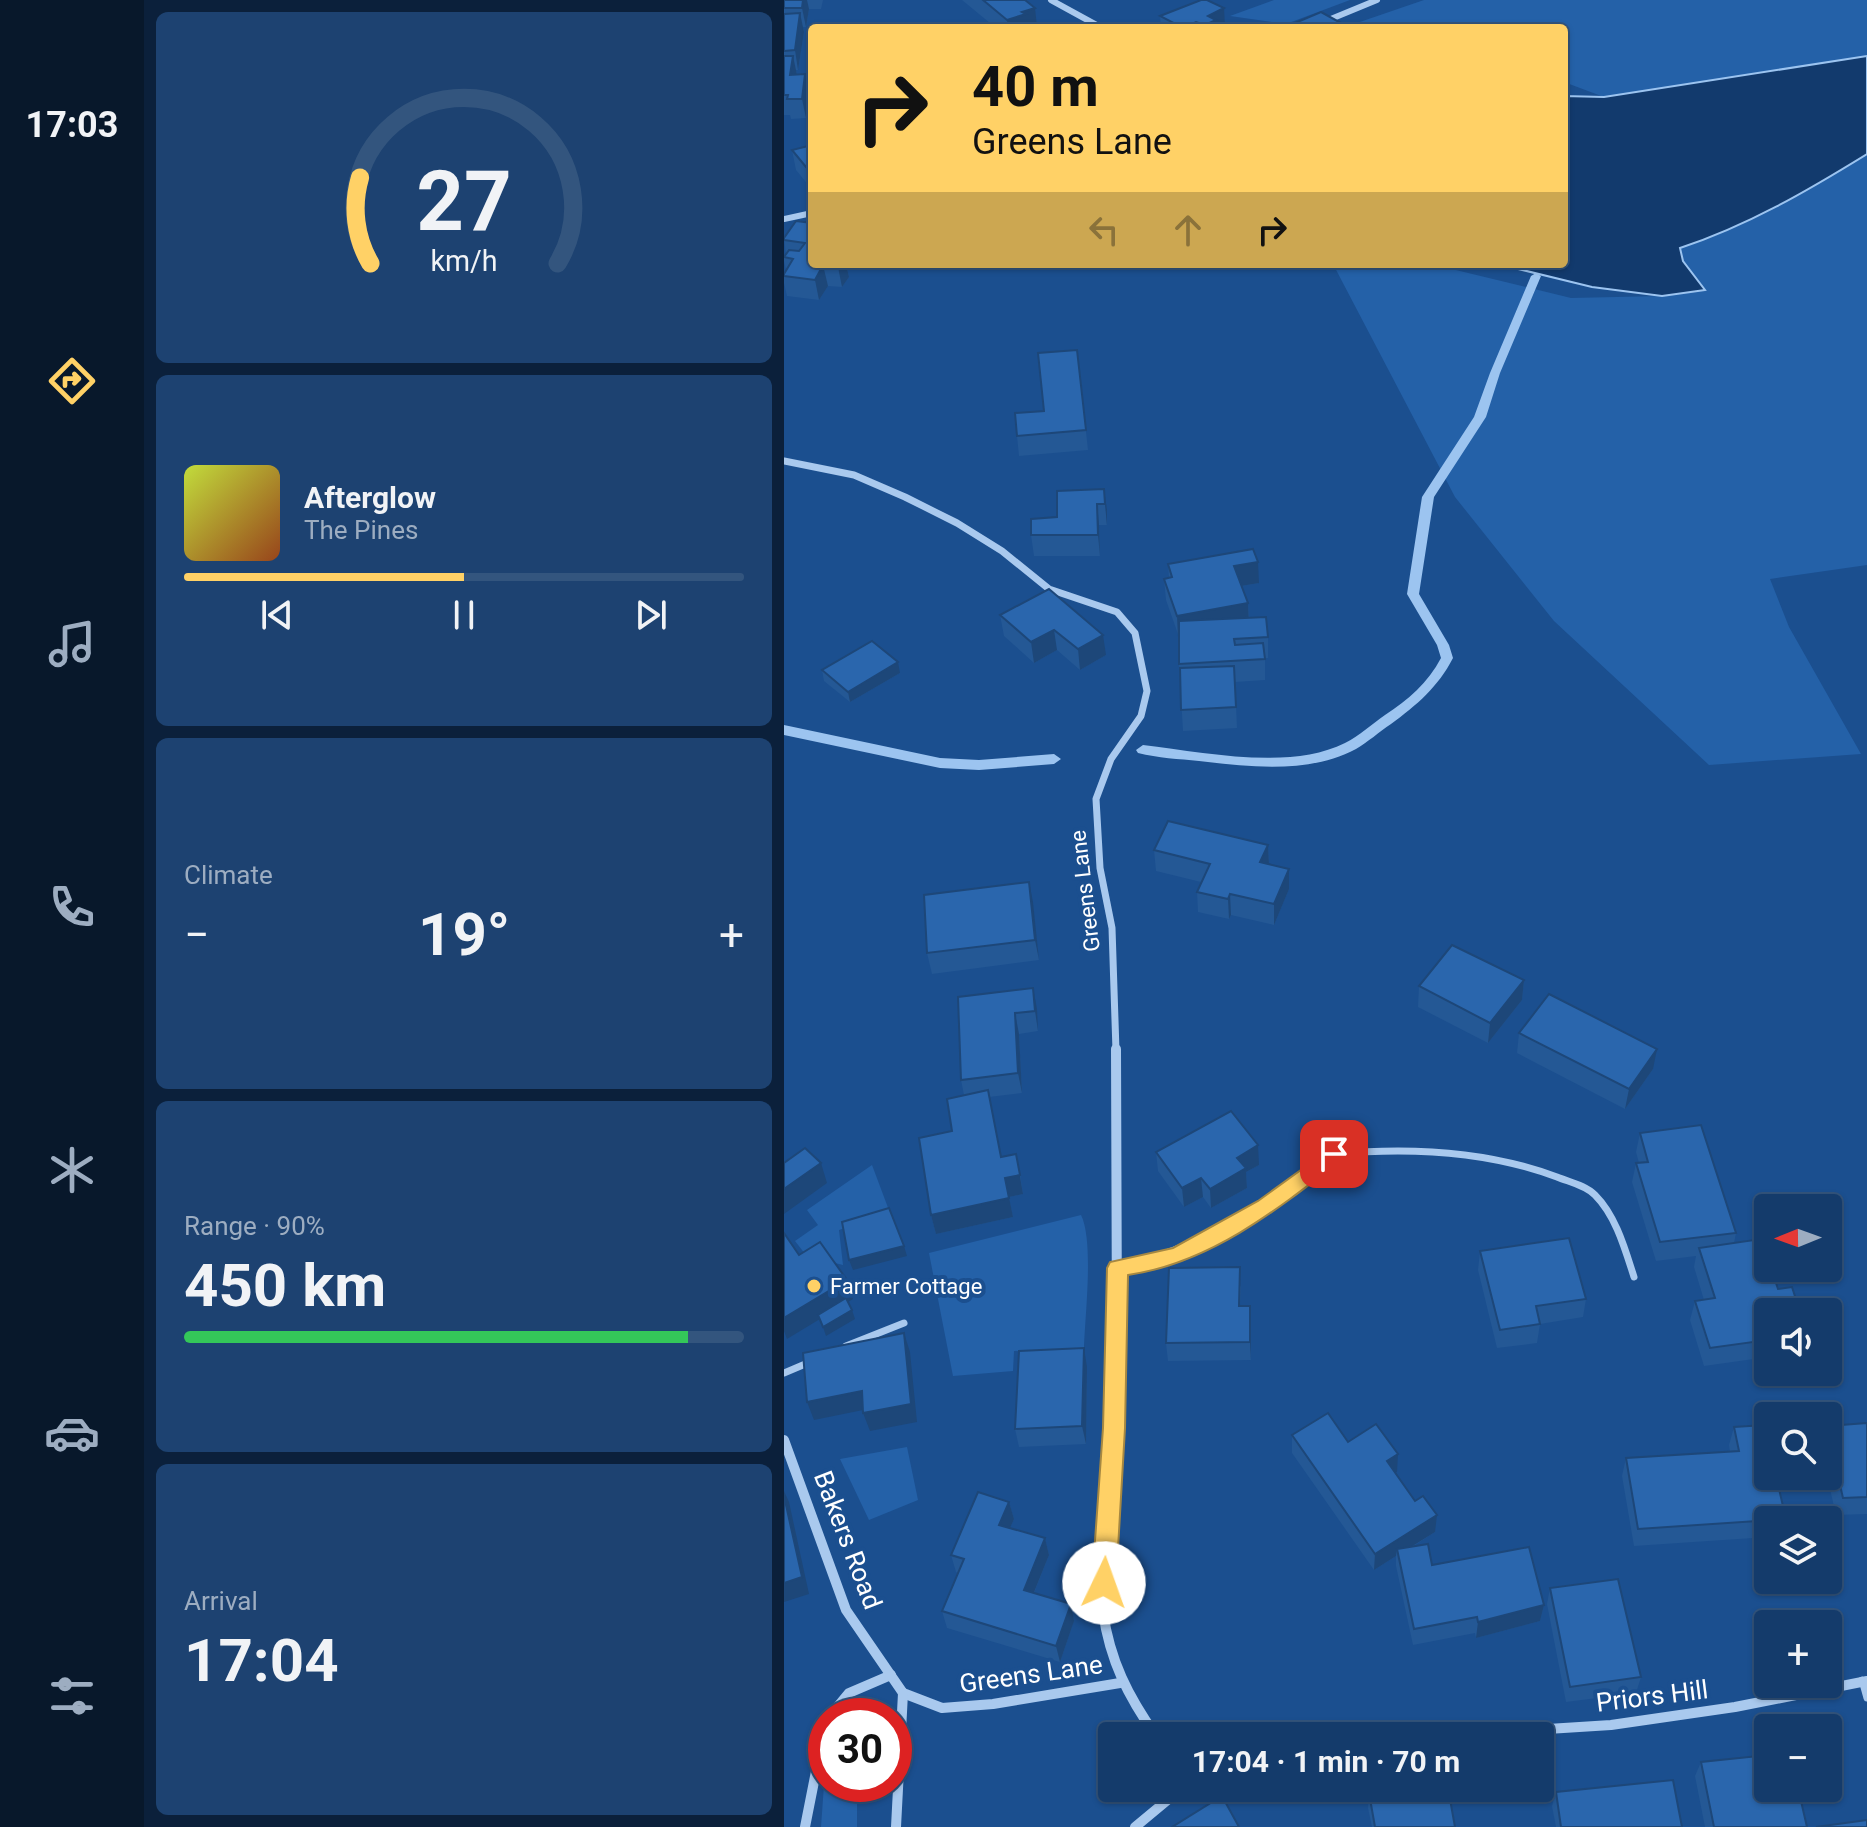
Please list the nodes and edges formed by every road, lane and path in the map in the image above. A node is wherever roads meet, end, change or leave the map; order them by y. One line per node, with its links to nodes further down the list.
1 (1051, 0): 3 (street)
2 (1377, 0): 4 (street)
3 (1095, 24)
4 (1319, 24)
5 (808, 214): 6 (street)
6 (784, 219)
7 (784, 461): 9 (street, Greens Lane)
8 (1334, 1154): 9 (street); 10 (lane)
9 (1117, 1268): 18 (street, Greens Lane)
10 (1634, 1277)
11 (904, 1323): 12 (lane)
12 (837, 1350)
13 (824, 1355): 14 (lane)
14 (784, 1373)
15 (784, 1440): 16 (street, Bakers Road)
16 (891, 1675): 19 (street, Bakers Road); 20 (street)
17 (1865, 1679): 21 (lane); 23 (street, Priors Hill)
18 (1120, 1683): 19 (street, Greens Lane); 22 (street, Greens Lane)
19 (903, 1693): 27 (street)
20 (845, 1698)
21 (1867, 1698)
22 (1146, 1722)
23 (1554, 1729)
24 (810, 1802): 26 (street)
25 (1165, 1802): 28 (street)
26 (805, 1827)
27 (896, 1827)
28 (1135, 1827)

